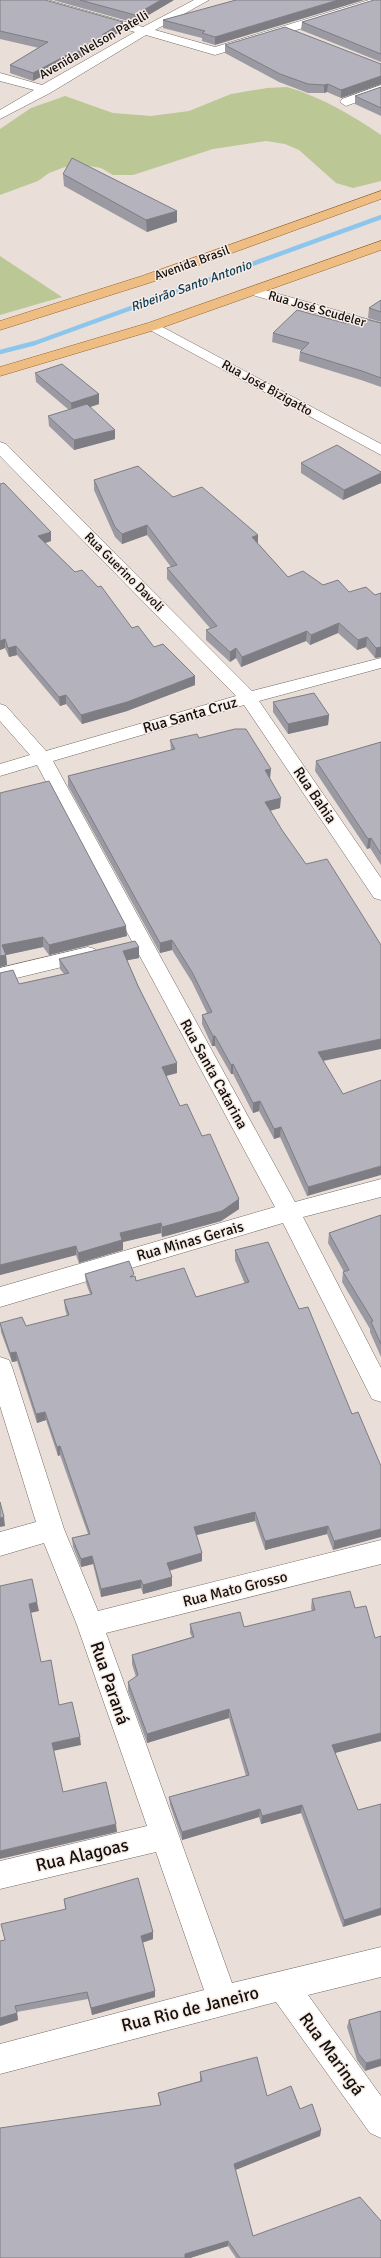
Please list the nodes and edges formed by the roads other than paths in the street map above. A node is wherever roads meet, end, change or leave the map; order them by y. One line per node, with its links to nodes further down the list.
1 (36, 0): 7 (street)
2 (204, 0): 7 (street, Avenida Nelson Patelli)
3 (346, 0): 5 (street)
4 (381, 0): 5 (street)
5 (359, 6): 6 (street)
6 (285, 29): 7 (street); 8 (street)
7 (146, 30): 11 (street, Avenida Nelson Patelli)
8 (300, 35)
9 (0, 78): 11 (street)
10 (381, 89): 12 (street)
11 (46, 90): 13 (street, Avenida Nelson Patelli)
12 (346, 102)
13 (0, 116)
14 (381, 194): 17 (main road, Avenida Brasil)
15 (381, 245): 16 (main road)
16 (254, 291): 18 (main road); 19 (street, Rua José Scudeler)
17 (0, 326)
18 (153, 326): 20 (main road); 22 (street, Rua José Bizigatto)
19 (381, 328)
20 (0, 372)
21 (0, 447): 24 (street, Rua Guerino Davoli)
22 (381, 450)
23 (381, 663): 24 (street, Rua Santa Cruz)
24 (248, 698): 26 (street, Rua Santa Cruz); 28 (street, Rua Bahia)
25 (0, 710): 26 (street, Rua Santa Catarina)
26 (42, 758): 27 (street, Rua Santa Cruz); 33 (street, Rua Santa Catarina)
27 (0, 770)
28 (375, 873): 29 (street, Rua Bahia)
29 (381, 893)
30 (104, 950): 31 (street)
31 (0, 975)
32 (381, 1188): 33 (street, Rua Minas Gerais)
33 (289, 1212): 34 (street, Rua Minas Gerais); 36 (street, Rua Santa Catarina)
34 (0, 1297)
35 (0, 1367): 37 (street, Rua Paraná)
36 (381, 1392)
37 (51, 1529): 38 (street); 40 (street, Rua Paraná)
38 (0, 1544)
39 (381, 1552): 40 (street, Rua Mato Grosso)
40 (90, 1625): 41 (street, Rua Paraná)
41 (164, 1836): 42 (street, Rua Alagoas); 45 (street, Rua Paraná)
42 (0, 1875)
43 (381, 1962): 44 (street, Rua Rio de Janeiro)
44 (283, 1986): 45 (street, Rua Rio de Janeiro); 47 (street, Rua Maringá)
45 (223, 2000): 46 (street, Rua Rio de Janeiro)
46 (0, 2059)
47 (381, 2122)

